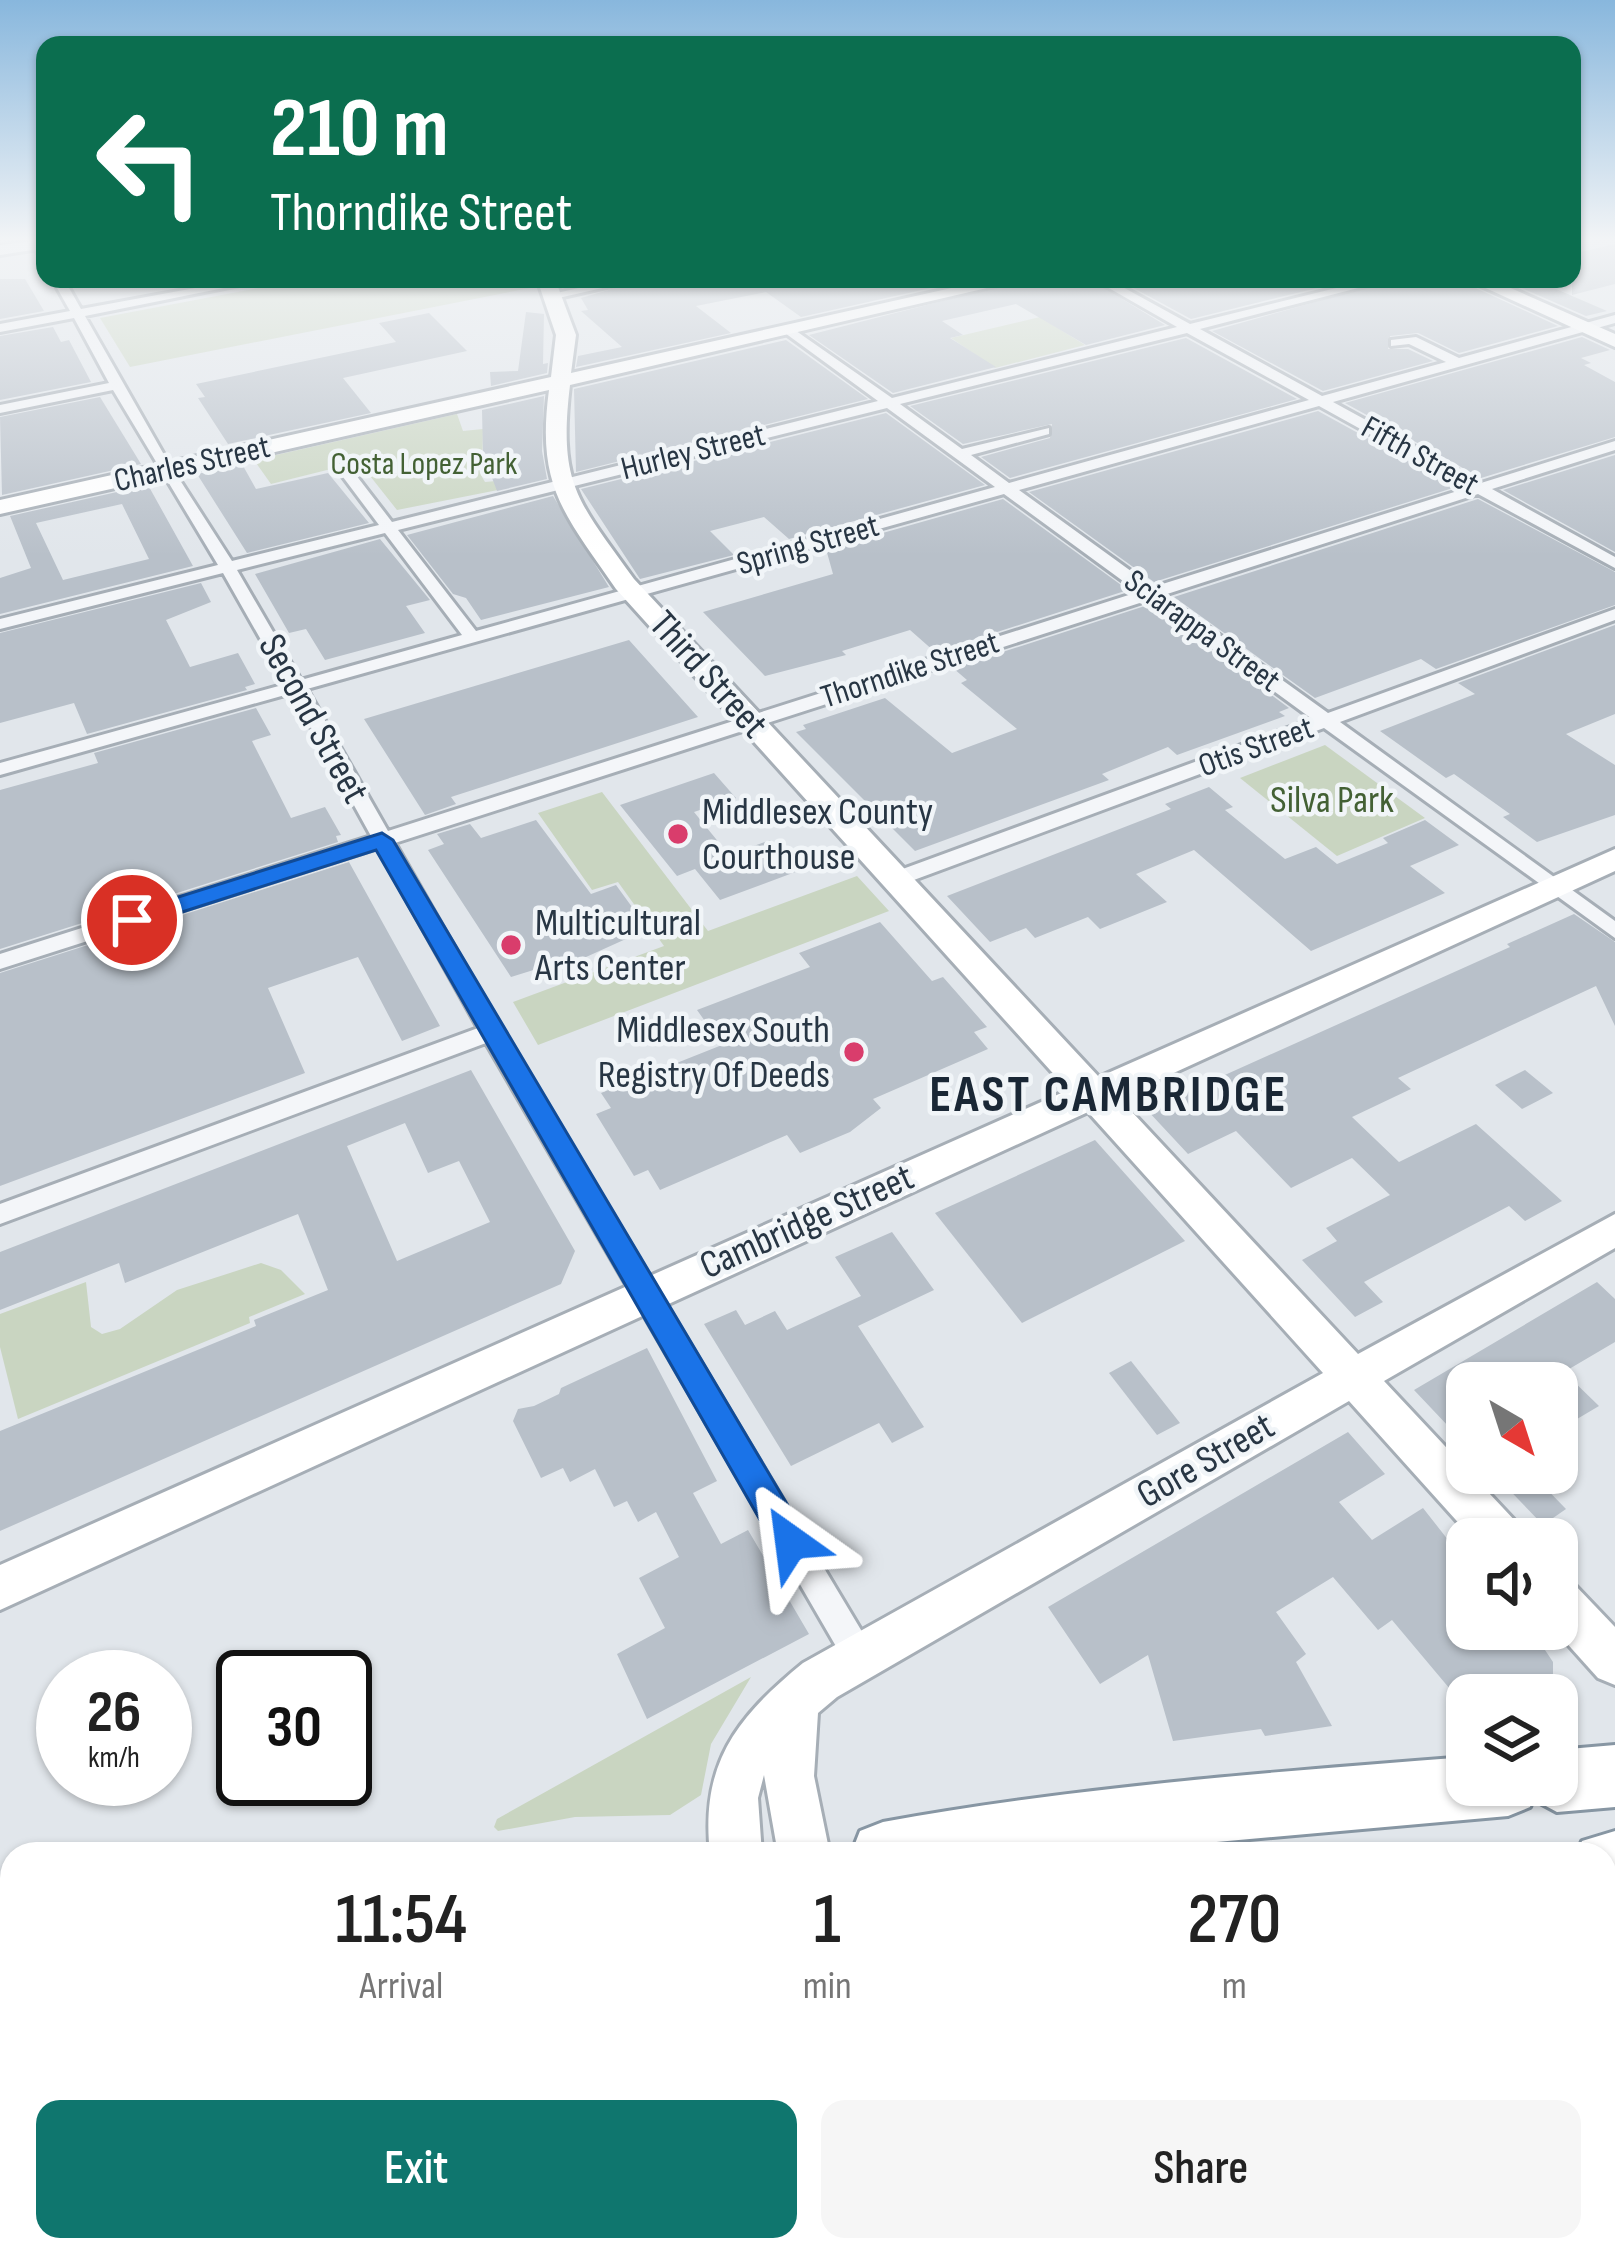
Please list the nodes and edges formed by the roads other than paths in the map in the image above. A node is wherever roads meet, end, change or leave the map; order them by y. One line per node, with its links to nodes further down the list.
1 (97, 346): 11 (street, Second Street)
2 (565, 346): 10 (main road, Third Street)
3 (720, 346): 10 (main road, Charles Street)
4 (810, 346): 13 (street, Sciarappa Street)
5 (1118, 346): 13 (street, Hurley Street)
6 (1219, 346): 12 (street, Fifth Street)
7 (1422, 346): 9 (street)
8 (1521, 346): 9 (street, Spring Street)
9 (1458, 363): 12 (street, Spring Street)
10 (557, 382): 19 (main road, Charles Street); 20 (main road, Third Street)
11 (118, 385): 14 (street); 19 (street, Second Street)
12 (1324, 403): 21 (street, Spring Street); 22 (street, Fifth Street)
13 (890, 404): 17 (street, Sciarappa Street); 20 (street, Hurley Street)
14 (0, 409)
15 (1044, 431): 17 (street)
16 (1615, 445): 22 (street, Thorndike Street)
17 (960, 454): 21 (street, Sciarappa Street)
18 (344, 469): 24 (street)
19 (166, 470): 23 (main road, Charles Street); 26 (street, Second Street)
20 (562, 484): 24 (street, Hurley Street); 28 (main road, Third Street)
21 (1007, 489): 27 (street, Sciarappa Street); 28 (street, Spring Street)
22 (1479, 489): 25 (street, Fifth Street); 27 (street, Thorndike Street)
23 (0, 507)
24 (389, 528): 26 (street, Hurley Street); 31 (street)
25 (1615, 563)
26 (226, 566): 30 (street, Hurley Street); 32 (street, Second Street)
27 (1150, 593): 33 (street, Thorndike Street); 34 (street, Sciarappa Street)
28 (633, 594): 31 (street, Spring Street); 33 (main road, Third Street)
29 (1615, 614): 34 (street, Otis Street)
30 (0, 624)
31 (473, 638): 32 (street, Spring Street)
32 (297, 687): 35 (street, Spring Street); 36 (street, Second Street)
33 (751, 721): 36 (street, Thorndike Street); 38 (main road, Third Street)
34 (1326, 721): 38 (street, Otis Street); 39 (street, Sciarappa Street)
35 (0, 769)
36 (382, 840): 41 (street, Thorndike Street); 42 (street, Second Street)
37 (1615, 859): 39 (main road, Cambridge Street)
38 (896, 879): 43 (main road, Third Street)
39 (1554, 886): 40 (street, Sciarappa Street); 43 (main road, Cambridge Street)
40 (1615, 931)
41 (0, 962)
42 (491, 1032): 44 (street); 46 (street, Second Street)
43 (1095, 1093): 46 (main road, Cambridge Street); 47 (main road, Third Street)
44 (0, 1214)
45 (1615, 1229): 47 (main road, Gore Street)
46 (645, 1295): 49 (main road, Cambridge Street); 51 (street, Second Street)
47 (1353, 1377): 48 (main road, Third Street); 51 (main road, Gore Street)
48 (1483, 1518)
49 (0, 1588)
50 (1578, 1621): 52 (main road)
51 (859, 1656): 53 (main road, Gore Street)
52 (1615, 1661)
53 (800, 1697): 58 (main road, Gore Street); 59 (main road)
54 (1615, 1776): 55 (highway)
55 (1578, 1779)
56 (1446, 1793): 57 (highway)
57 (1122, 1834): 60 (highway)
58 (734, 1842)
59 (802, 1842)
60 (945, 1842)

